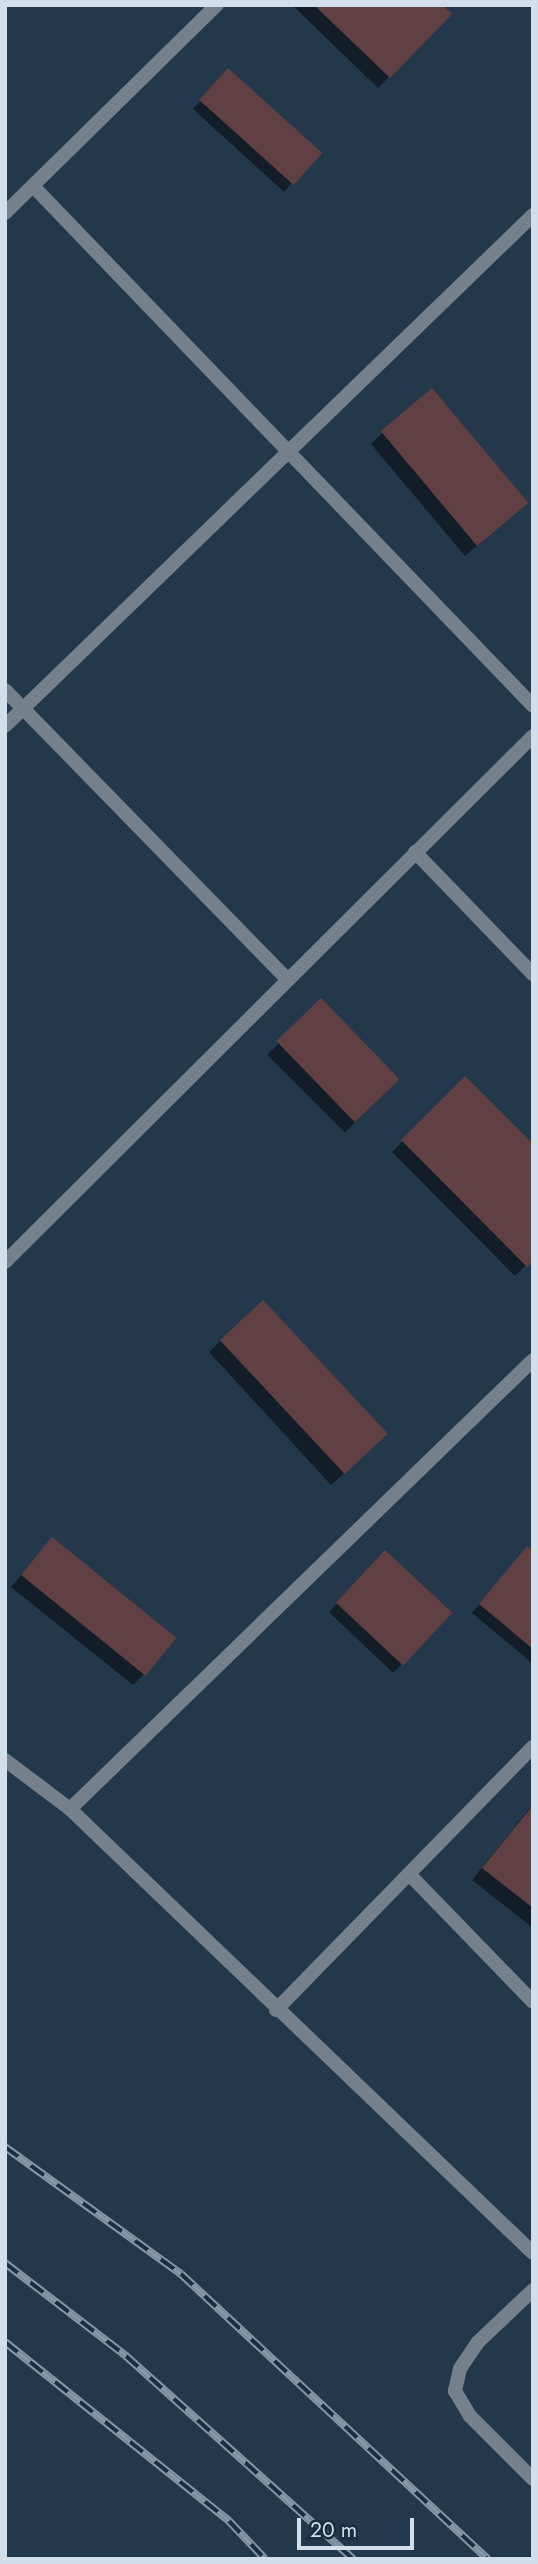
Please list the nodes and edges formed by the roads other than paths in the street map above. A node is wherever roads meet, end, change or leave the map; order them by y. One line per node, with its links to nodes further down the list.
1 (217, 5): 2 (street)
2 (33, 186): 3 (street); 5 (street)
3 (5, 213)
4 (533, 215): 5 (street)
5 (288, 451): 7 (street); 8 (street)
6 (5, 690): 8 (street)
7 (533, 706)
8 (23, 709): 9 (street); 13 (street)
9 (5, 726)
10 (533, 736): 11 (street)
11 (415, 852): 12 (street); 13 (street)
12 (533, 974)
13 (287, 979): 14 (street)
14 (5, 1262)
15 (533, 1360): 18 (street)
16 (533, 1747): 19 (street)
17 (5, 1760): 18 (street)
18 (69, 1809): 21 (street)
19 (409, 1874): 20 (street); 21 (street)
20 (533, 2002)
21 (276, 2010): 22 (street)
22 (533, 2253)
23 (533, 2290): 24 (street)
24 (533, 2479)

